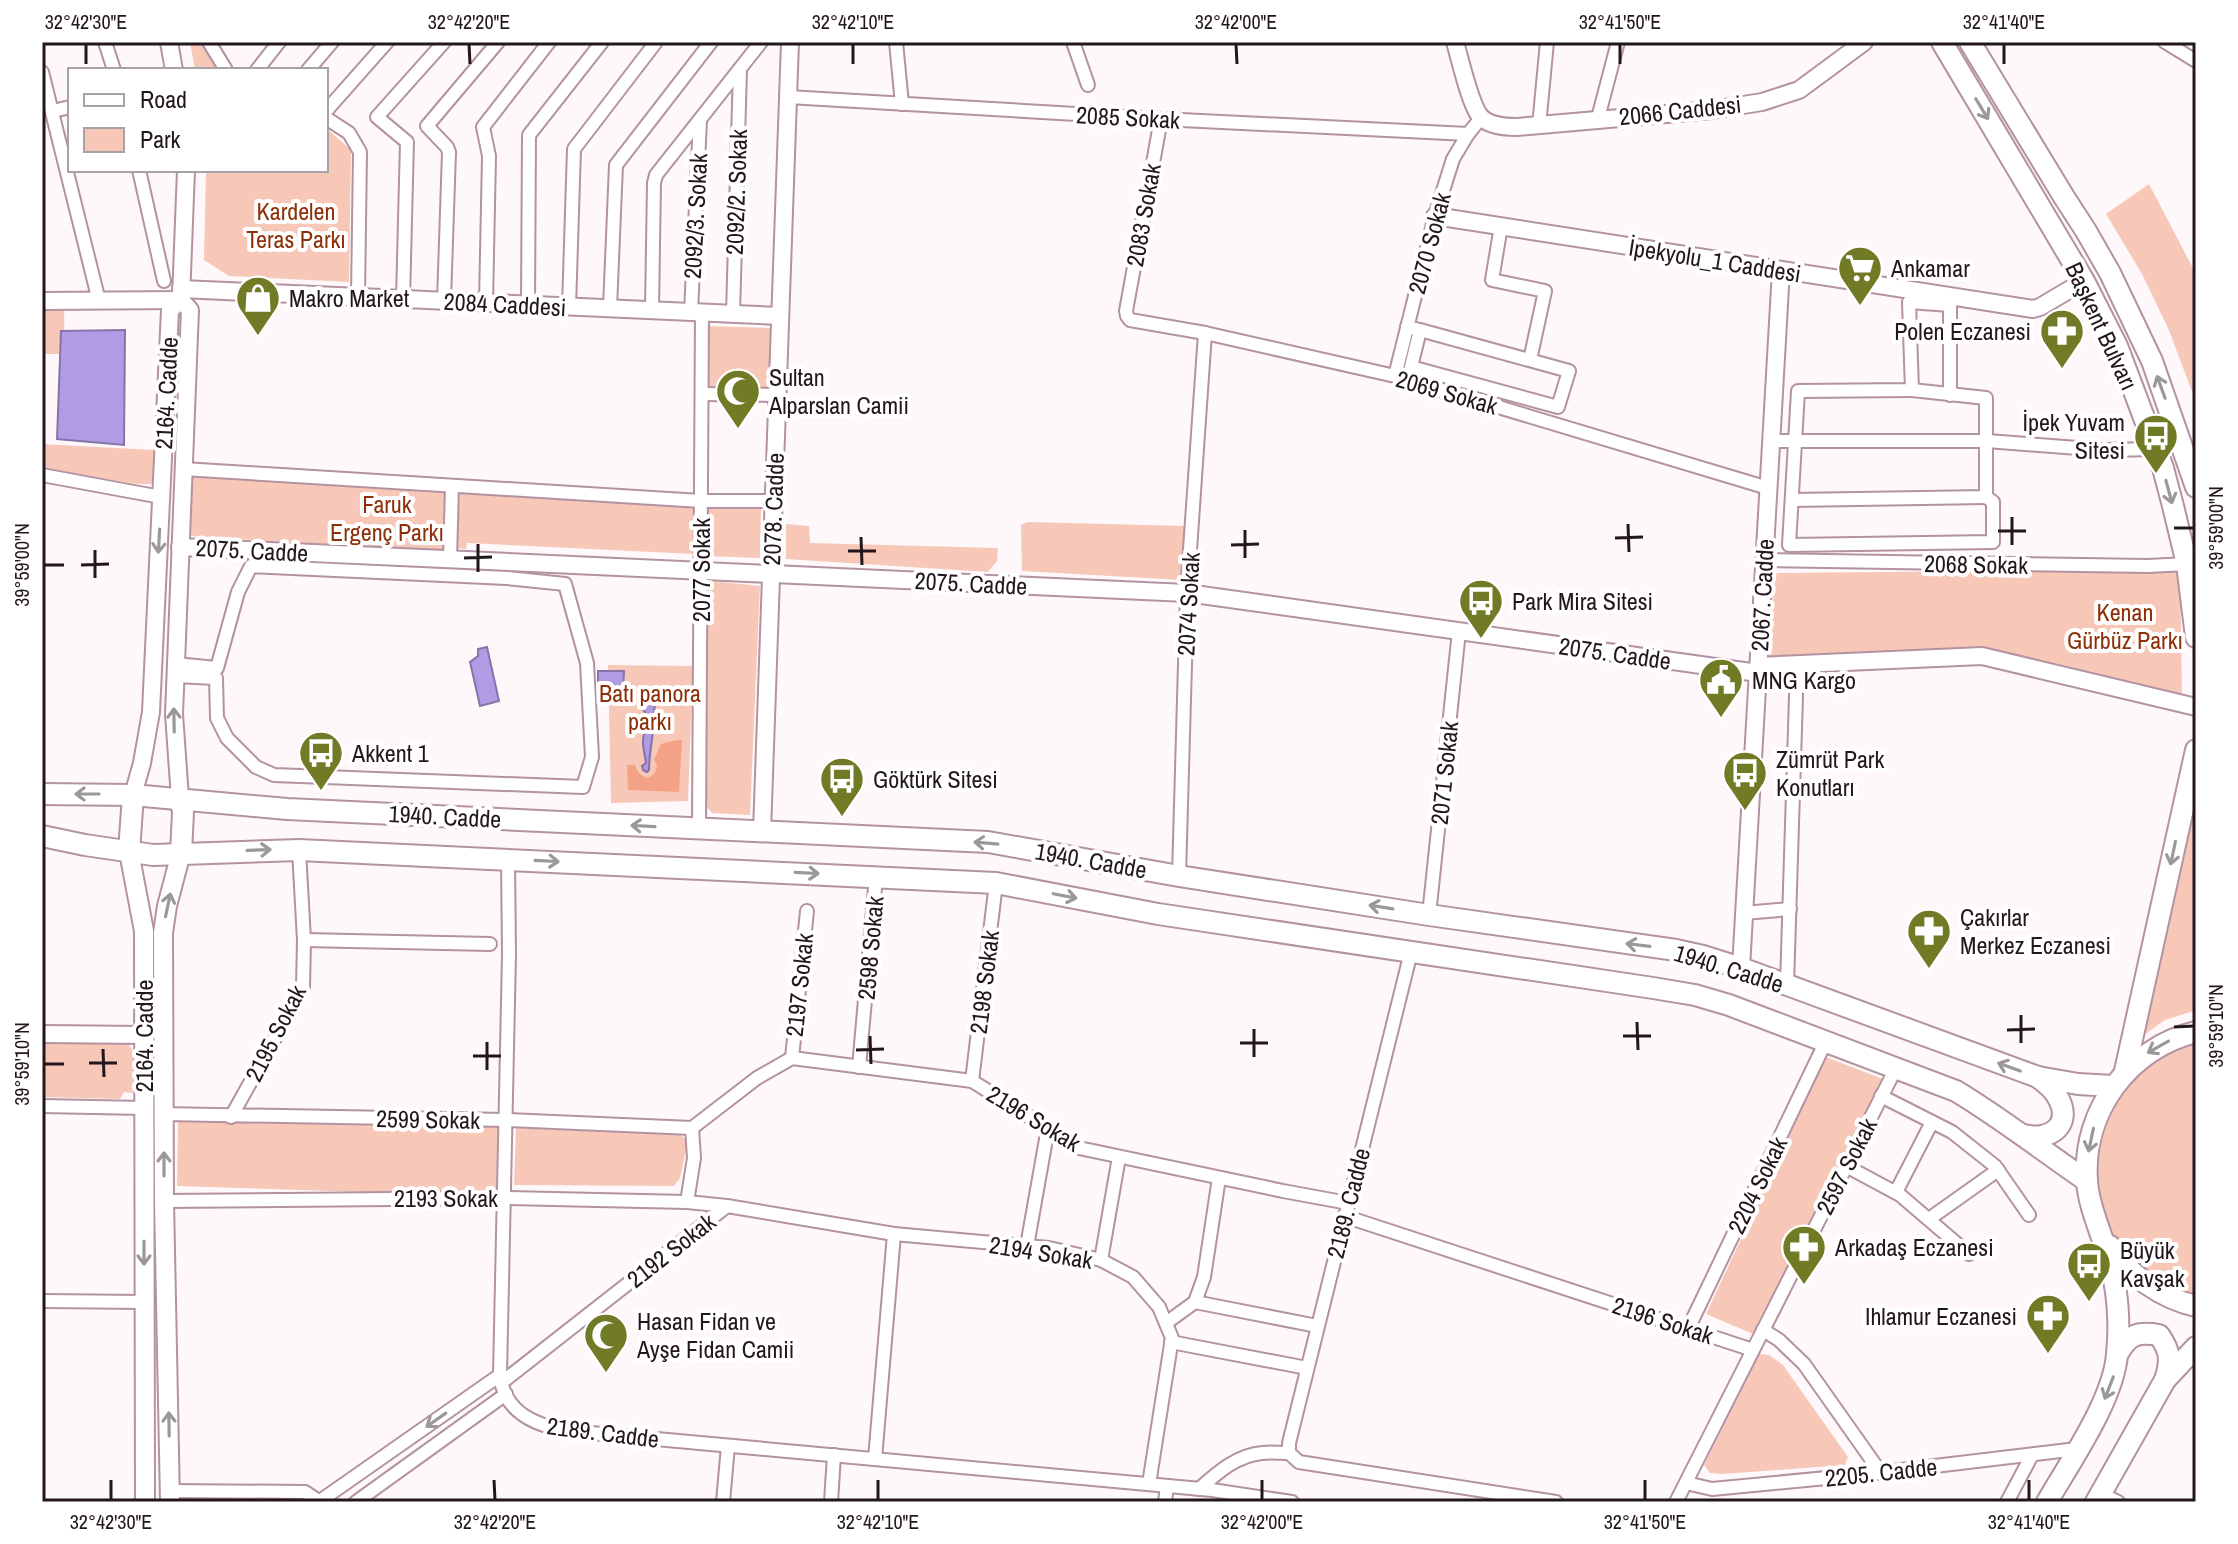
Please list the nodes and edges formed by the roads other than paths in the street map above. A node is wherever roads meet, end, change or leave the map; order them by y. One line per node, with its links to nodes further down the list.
1 (105, 42): 26 (street)
2 (169, 42): 27 (street)
3 (224, 42): 24 (street)
4 (279, 42): 29 (street)
5 (332, 42): 30 (street)
6 (387, 42): 37 (street)
7 (444, 42): 55 (street)
8 (498, 42): 58 (street)
9 (549, 42): 59 (street)
10 (602, 42): 60 (street)
11 (656, 42): 61 (street)
12 (711, 42): 62 (street)
13 (761, 42): 31 (street)
14 (790, 42): 34 (street, 2078. Cadde)
15 (896, 42): 35 (street)
16 (1073, 42): 33 (street)
17 (1455, 42): 39 (street)
18 (1547, 42): 44 (street)
19 (1618, 42): 40 (street)
20 (1864, 42): 40 (street, 2066 Caddesi)
21 (1942, 42): 52 (main road, Başkent Bulvarı, one-way to 52)
22 (1970, 42): 83 (main road, Başkent Bulvarı, one-way to 22)
23 (2165, 42): 25 (street)
24 (212, 48): 28 (street)
25 (2196, 61)
26 (113, 68)
27 (174, 68)
28 (225, 68)
29 (259, 68)
30 (310, 68)
31 (740, 69): 43 (street); 66 (street, 2092/2. Sokak)
32 (42, 72): 38 (street)
33 (1088, 85)
34 (788, 97): 35 (street, 2085 Sokak); 67 (street, 2078. Cadde)
35 (902, 104): 42 (street, 2085 Sokak)
36 (68, 107): 38 (street)
37 (328, 109)
38 (53, 111): 57 (street)
39 (1481, 118): 44 (street, 2066 Caddesi); 45 (street, 2070 Sokak)
40 (1598, 118): 44 (street, 2066 Caddesi)
41 (328, 119): 54 (street)
42 (1161, 119): 45 (street, 2085 Sokak); 64 (street, 2083 Sokak)
43 (700, 120): 63 (street); 65 (street, 2092/3. Sokak)
44 (1539, 126)
45 (1468, 134): 48 (street, 2070 Sokak)
46 (139, 172): 51 (street)
47 (186, 172): 53 (street)
48 (1435, 216): 49 (street, İpekyolu_1 Caddesi); 68 (street, 2070 Sokak)
49 (1501, 226): 50 (street, İpekyolu_1 Caddesi); 70 (street)
50 (1781, 270): 52 (street, İpekyolu_1 Caddesi); 76 (street, 2067. Cadde)
51 (164, 281)
52 (2084, 281): 79 (main road, Başkent Bulvarı)
53 (181, 295): 54 (street, 2084 Caddesi); 57 (street, 2084 Caddesi); 80 (street, 2164. Cadde); 85 (street, 2164. Cadde)
54 (358, 297): 55 (street, 2084 Caddesi)
55 (403, 299): 58 (street, 2084 Caddesi)
56 (42, 301): 57 (street, 2084 Caddesi)
57 (99, 301)
58 (444, 301): 59 (street, 2084 Caddesi)
59 (486, 303): 60 (street, 2084 Caddesi)
60 (528, 305): 61 (street, 2084 Caddesi)
61 (569, 307): 62 (street, 2084 Caddesi)
62 (610, 308): 63 (street, 2084 Caddesi)
63 (652, 310): 65 (street, 2084 Caddesi)
64 (1126, 311): 69 (street, 2069 Sokak)
65 (696, 312): 66 (street, 2084 Caddesi); 73 (street, 2077 Sokak)
66 (733, 314): 67 (street, 2084 Caddesi)
67 (780, 316): 74 (street, 2078. Cadde)
68 (1413, 329): 70 (street); 70 (street); 71 (street, 2070 Sokak)
69 (1205, 333): 71 (street, 2069 Sokak); 96 (street, 2074 Sokak)
70 (1530, 360)
71 (1395, 376): 84 (street, 2069 Sokak)
72 (1912, 390): 75 (street); 75 (street); 77 (street)
73 (702, 394): 74 (street); 88 (street, 2077 Sokak)
74 (777, 395): 89 (street, 2078. Cadde)
75 (1950, 395): 78 (street)
76 (1771, 441): 77 (street); 84 (street, 2067. Cadde)
77 (1795, 441): 78 (street); 87 (street)
78 (1987, 441): 79 (street); 86 (street)
79 (2156, 449): 93 (main road, Başkent Bulvarı, one-way to 93)
80 (183, 469): 82 (street); 90 (street, 2164. Cadde)
81 (42, 475): 85 (street)
82 (452, 486): 88 (street); 91 (street)
83 (2196, 487)
84 (1768, 488): 92 (street, 2067. Cadde)
85 (161, 497): 107 (street, 2164. Cadde, one-way to 107)
86 (1986, 497): 87 (street); 87 (street)
87 (1792, 500)
88 (701, 501): 89 (street); 94 (street, 2077 Sokak)
89 (774, 501): 95 (street, 2078. Cadde)
90 (180, 547): 91 (street, 2075. Cadde); 101 (street, 2164. Cadde)
91 (450, 559): 94 (street, 2075. Cadde)
92 (1764, 560): 93 (street, 2068 Sokak); 102 (street, 2067. Cadde)
93 (2187, 564): 97 (main road, Başkent Bulvarı)
94 (701, 570): 95 (street, 2075. Cadde); 109 (street, 2077 Sokak)
95 (771, 573): 96 (street, 2075. Cadde); 110 (street, 2078. Cadde)
96 (1187, 593): 98 (street, 2075. Cadde); 116 (street, 2074 Sokak)
97 (2194, 613): 99 (main road, Başkent Bulvarı)
98 (1459, 631): 102 (street, 2075. Cadde); 122 (street, 2071 Sokak)
99 (2196, 637)
100 (1797, 664): 102 (street, 2075. Cadde); 104 (street, 2075. Cadde); 119 (street)
101 (175, 670): 103 (street); 108 (street, 2164. Cadde, one-way to 101)
102 (1758, 670): 121 (street, 2067. Cadde)
103 (217, 673): 103 (street)
104 (2196, 707)
105 (2196, 750): 136 (main road, one-way to 136)
106 (42, 794): 107 (main road, 1940. Cadde, one-way to 106)
107 (133, 795): 108 (main road, 1940. Cadde); 113 (main road, 2164. Cadde)
108 (180, 798): 109 (main road, 1940. Cadde, one-way to 108); 114 (main road, 2164. Cadde)
109 (699, 828): 110 (main road, 1940. Cadde)
110 (762, 831): 116 (main road, 1940. Cadde, one-way to 110)
111 (42, 836): 113 (main road, 1940. Cadde)
112 (299, 850): 114 (main road, 1940. Cadde, one-way to 112); 115 (main road, 1940. Cadde); 123 (street, 2195 Sokak)
113 (129, 852): 114 (main road, 1940. Cadde); 130 (main road, 2164. Cadde)
114 (181, 853): 141 (main road, 2164. Cadde, one-way to 114)
115 (508, 859): 117 (main road, 1940. Cadde, one-way to 117); 143 (street)
116 (1179, 876): 122 (main road, 1940. Cadde, one-way to 116)
117 (876, 877): 118 (main road, 1940. Cadde); 133 (street, 2598 Sokak)
118 (996, 883): 125 (main road, 1940. Cadde, one-way to 125); 137 (street, 2198 Sokak)
119 (1790, 909): 121 (street); 127 (street)
120 (807, 911): 132 (street, 2197 Sokak)
121 (1744, 913): 126 (street, 2067. Cadde)
122 (1429, 915): 126 (main road, 1940. Cadde, one-way to 122)
123 (304, 940): 124 (street); 142 (street, 2195 Sokak)
124 (490, 944)
125 (1411, 952): 131 (main road, 1940. Cadde); 158 (street, 2189. Cadde)
126 (1741, 968): 127 (main road, 1940. Cadde)
127 (1787, 985): 135 (main road, 1940. Cadde, one-way to 127)
128 (2196, 1032): 136 (main road, one-way to 136)
129 (42, 1034): 130 (street)
130 (144, 1035): 140 (main road, 2164. Cadde)
131 (1826, 1041): 134 (main road, 1940. Cadde); 172 (street, 2204 Sokak)
132 (792, 1058): 133 (street, 2196 Sokak); 145 (street)
133 (859, 1067): 137 (street, 2196 Sokak)
134 (1896, 1068): 138 (street, 2597 Sokak); 147 (main road, 1940. Cadde)
135 (2038, 1077): 136 (main road, 1940. Cadde); 147 (main road)
136 (2119, 1079): 152 (main road, one-way to 152)
137 (972, 1081): 146 (street, 2196 Sokak)
138 (1881, 1096): 144 (street); 149 (street, 2597 Sokak)
139 (42, 1106): 140 (street)
140 (144, 1108): 167 (main road, 2164. Cadde, one-way to 167)
141 (163, 1114): 142 (street, 2599 Sokak); 155 (main road, 2164. Cadde, one-way to 141)
142 (231, 1117): 143 (street, 2599 Sokak)
143 (506, 1120): 145 (street, 2599 Sokak); 154 (street)
144 (1932, 1122): 150 (street); 153 (street)
145 (692, 1128): 156 (street)
146 (1048, 1128): 148 (street, 2196 Sokak); 163 (street)
147 (2012, 1130): 152 (main road, 1940. Cadde)
148 (1119, 1157): 151 (street, 2196 Sokak); 165 (street)
149 (1846, 1166): 153 (street); 173 (street, 2597 Sokak)
150 (1998, 1170): 159 (street); 160 (street)
151 (1219, 1178): 158 (street, 2196 Sokak); 168 (street)
152 (2087, 1181): 161 (main road)
153 (1896, 1192): 160 (street)
154 (503, 1198): 155 (street, 2193 Sokak); 156 (street, 2193 Sokak); 180 (street)
155 (164, 1201): 193 (main road, 2164. Cadde, one-way to 155)
156 (687, 1202): 157 (street, 2193 Sokak)
157 (727, 1206): 162 (street, 2194 Sokak); 180 (street, 2192 Sokak)
158 (1346, 1209): 171 (street, 2189. Cadde); 172 (street, 2196 Sokak)
159 (2029, 1215)
160 (1929, 1219): 164 (street)
161 (2100, 1229): 169 (main road); 177 (main road)
162 (894, 1234): 163 (street, 2194 Sokak); 186 (street)
163 (1027, 1246): 165 (street, 2194 Sokak)
164 (1969, 1254)
165 (1101, 1260): 170 (street, 2194 Sokak)
166 (42, 1301): 167 (street)
167 (144, 1302): 195 (main road, 2164. Cadde)
168 (1195, 1302): 170 (street); 171 (street)
169 (2196, 1306)
170 (1166, 1323): 174 (street, 2194 Sokak)
171 (1317, 1326): 178 (street, 2189. Cadde)
172 (1688, 1329): 176 (street, 2196 Sokak)
173 (1763, 1330): 176 (street, 2597 Sokak); 187 (street)
174 (1171, 1342): 178 (street); 189 (street, 2194 Sokak)
175 (2196, 1347): 179 (main road)
176 (1753, 1350): 188 (street, 2597 Sokak)
177 (2117, 1355): 179 (main road); 182 (main road, one-way to 182)
178 (1307, 1368): 183 (street, 2189. Cadde)
179 (2165, 1380): 194 (main road)
180 (502, 1384): 181 (street, 2189. Cadde); 196 (street, 2192 Sokak, one-way to 196); 197 (street, 2192 Sokak)
181 (728, 1446): 184 (street, 2189. Cadde); 198 (street)
182 (2077, 1449): 185 (street, 2205. Cadde); 205 (main road)
183 (1289, 1453): 191 (street); 192 (street)
184 (834, 1455): 186 (street, 2189. Cadde); 199 (street)
185 (2032, 1455): 187 (street, 2205. Cadde); 204 (street)
186 (875, 1459): 189 (street, 2189. Cadde)
187 (1881, 1473): 188 (street, 2205. Cadde)
188 (1686, 1483): 203 (street, 2597 Sokak)
189 (1149, 1484): 190 (street, 2189. Cadde)
190 (1167, 1486): 191 (street, 2189. Cadde); 200 (street)
191 (1207, 1493): 201 (street, 2189. Cadde)
192 (1479, 1496): 202 (street)
193 (170, 1497): 196 (street)
194 (2105, 1499)
195 (145, 1502)
196 (320, 1502)
197 (356, 1502)
198 (723, 1502)
199 (831, 1502)
200 (1165, 1502)
201 (1292, 1502)
202 (1556, 1502)
203 (1676, 1502)
204 (2007, 1502)
205 (2047, 1502)

